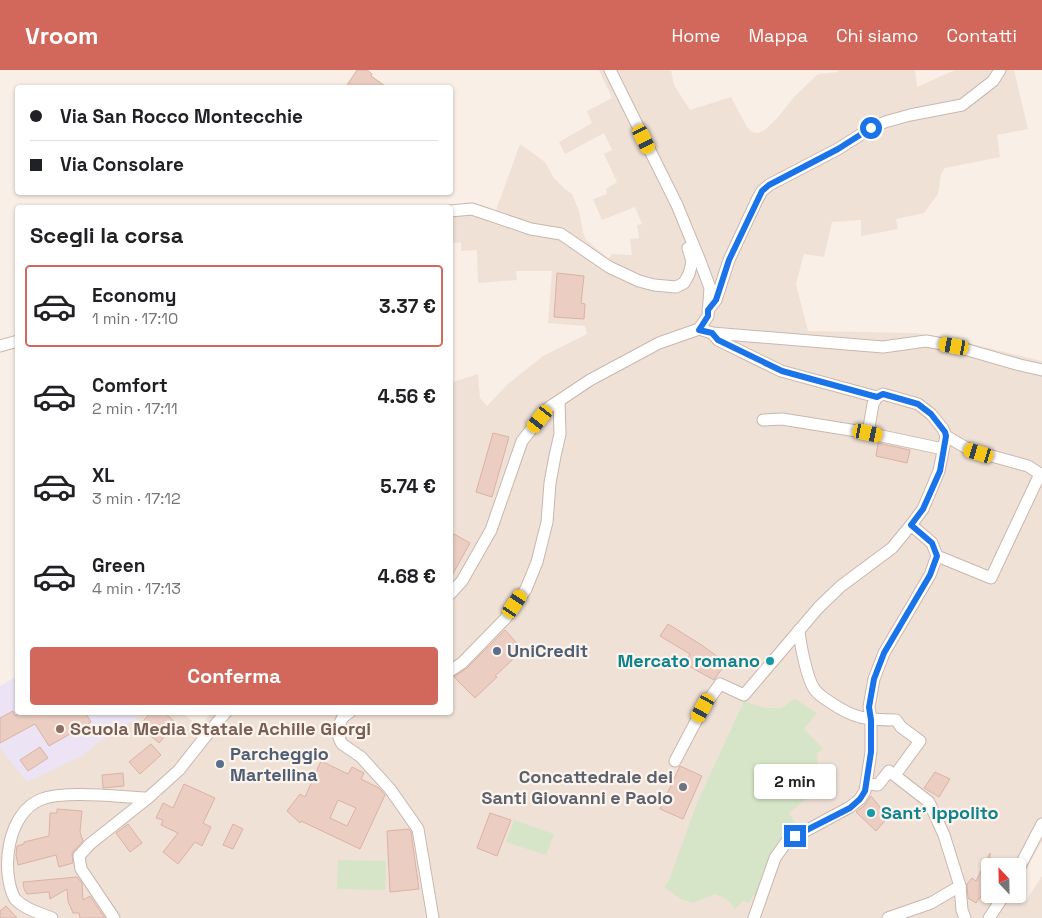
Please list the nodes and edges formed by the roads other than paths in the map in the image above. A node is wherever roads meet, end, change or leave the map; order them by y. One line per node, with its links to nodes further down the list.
1 (610, 70): 4 (street)
2 (1000, 70): 5 (street)
3 (453, 211): 4 (street)
4 (689, 234): 5 (street)
5 (708, 310): 6 (street)
6 (699, 330): 7 (street); 12 (street)
7 (712, 333): 10 (street); 11 (street)
8 (15, 341): 9 (street)
9 (0, 346)
10 (1042, 370)
11 (877, 397): 14 (street); 15 (street)
12 (559, 402): 20 (street); 22 (street)
13 (763, 420): 14 (street)
14 (868, 433): 16 (street)
15 (946, 436): 16 (street); 17 (street)
16 (943, 450): 18 (street)
17 (1041, 474): 19 (street)
18 (911, 525): 19 (street); 21 (street)
19 (937, 556): 25 (street)
20 (453, 591)
21 (799, 630): 25 (street); 26 (street)
22 (453, 669)
23 (224, 715): 29 (street)
24 (346, 715): 38 (street)
25 (871, 720): 27 (street); 28 (street)
26 (675, 761)
27 (895, 775): 28 (street); 32 (street)
28 (867, 784): 39 (street)
29 (148, 798): 36 (street); 37 (street)
30 (1042, 824): 31 (street)
31 (1024, 858)
32 (960, 886): 34 (street); 40 (street)
33 (999, 903): 35 (street)
34 (963, 914)
35 (990, 917): 41 (street)
36 (52, 918)
37 (114, 918)
38 (433, 918)
39 (754, 918)
40 (888, 918)
41 (978, 918)

